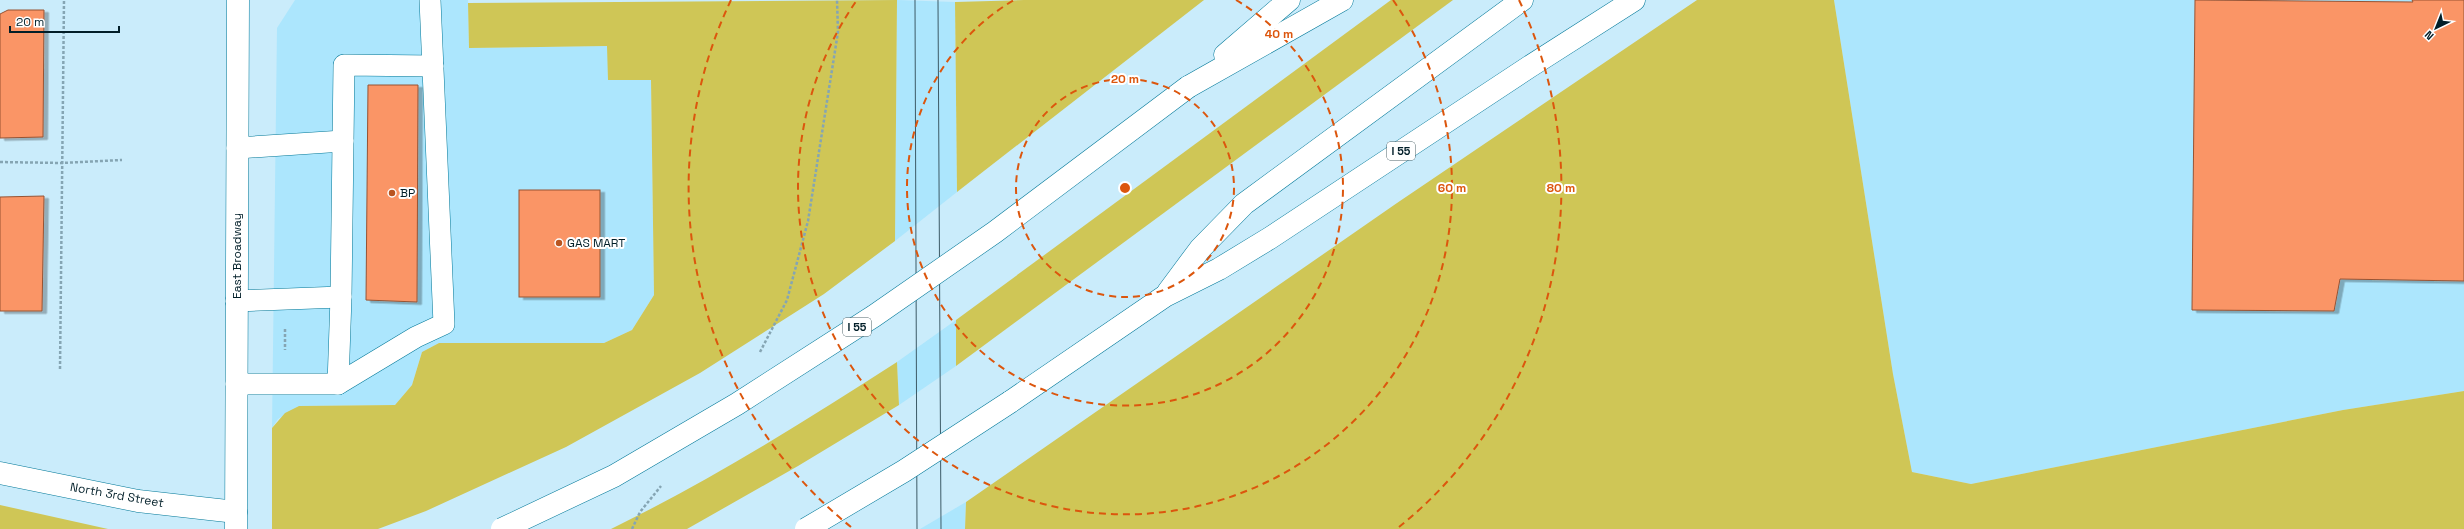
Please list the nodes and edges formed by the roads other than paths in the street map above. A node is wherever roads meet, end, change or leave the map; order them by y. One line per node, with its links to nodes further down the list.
1 (238, 0): 10 (main road, East Broadway)
2 (430, 0): 7 (lane)
3 (1289, 0): 8 (main road, I 55)
4 (1342, 0): 8 (main road, I 55)
5 (1522, 0): 11 (main road, I 55)
6 (1634, 0): 11 (main road, I 55)
7 (433, 66): 9 (lane); 15 (lane)
8 (1188, 87): 18 (main road, I 55, bridge)
9 (343, 141): 10 (lane); 12 (lane)
10 (238, 148): 13 (main road, East Broadway)
11 (1165, 296): 19 (main road, I 55, bridge)
12 (341, 297): 13 (lane); 15 (lane)
13 (236, 301): 14 (main road, East Broadway)
14 (236, 384): 15 (lane); 17 (main road, East Broadway)
15 (338, 384)
16 (0, 473): 17 (main road, North 3rd Street)
17 (236, 521)
18 (502, 529)
19 (806, 529)

